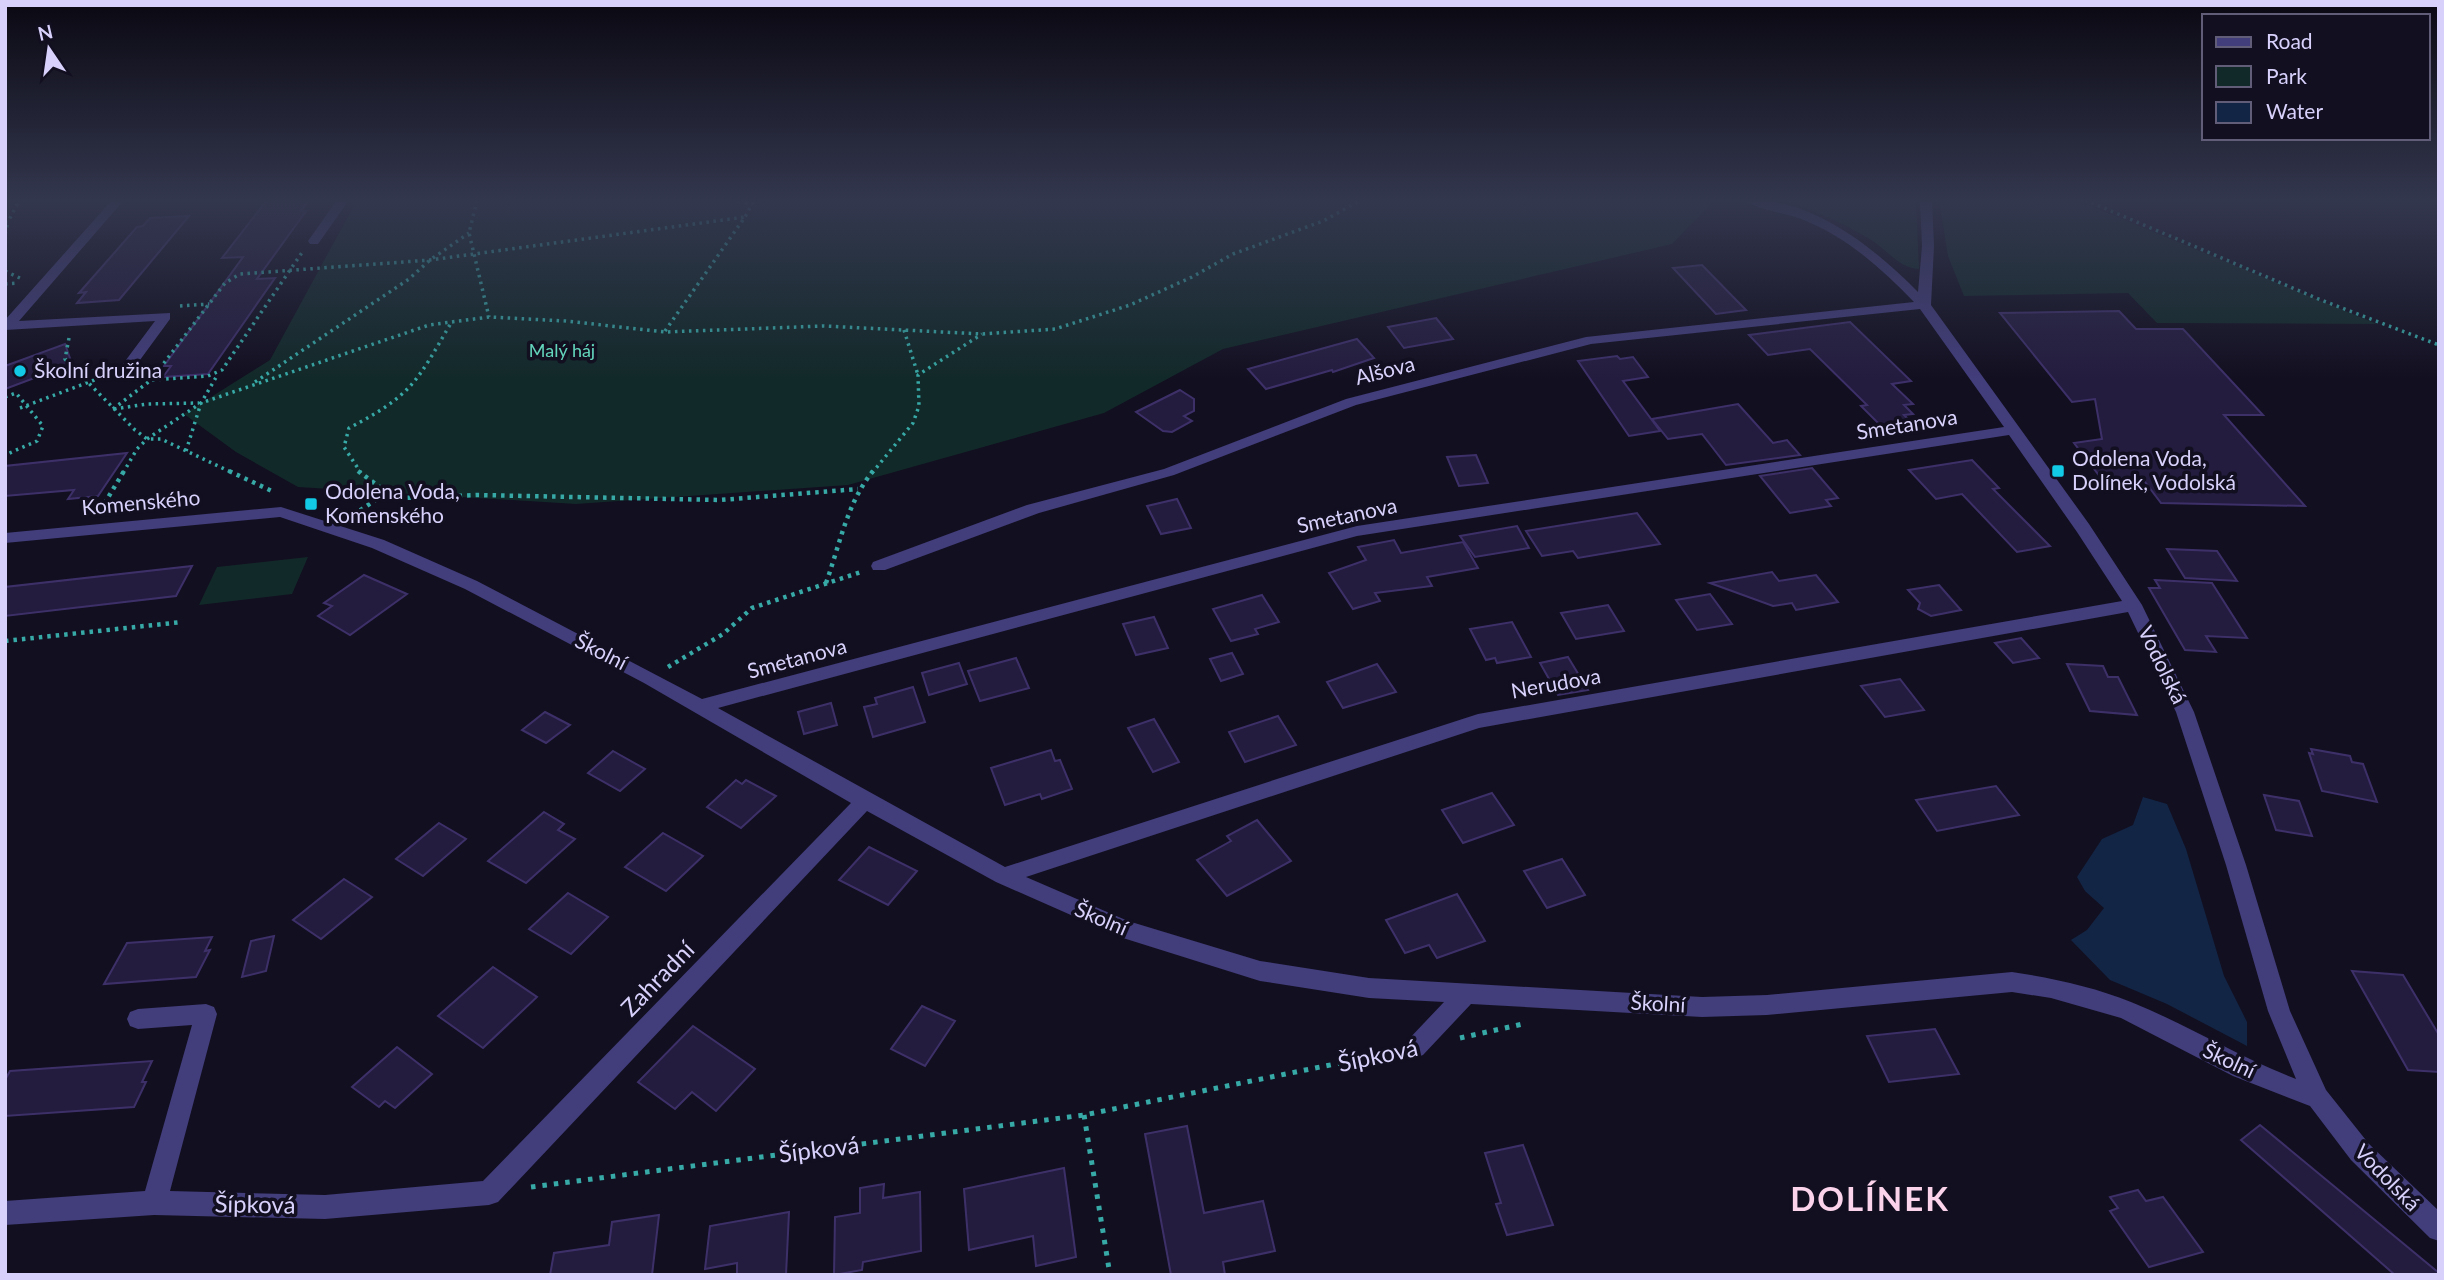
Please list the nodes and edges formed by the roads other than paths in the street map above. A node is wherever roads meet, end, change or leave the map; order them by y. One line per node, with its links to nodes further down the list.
1 (64, 260): 5 (street)
2 (1878, 260): 4 (street, Vodolská)
3 (1927, 260): 4 (street)
4 (1924, 305): 7 (street, Vodolská); 10 (street, Alšova)
5 (6, 325): 6 (street)
6 (124, 372)
7 (2014, 430): 11 (street, Vodolská); 12 (street, Smetanova)
8 (281, 512): 9 (street, Komenského); 12 (street, Školní)
9 (5, 538)
10 (879, 566)
11 (2133, 605): 14 (street, Nerudova); 18 (street, Vodolská)
12 (702, 706): 13 (street, Školní)
13 (865, 802): 14 (street, Školní); 19 (street, Zahradní)
14 (1003, 876): 15 (street, Školní)
15 (1466, 994): 17 (street); 18 (street, Školní)
16 (138, 1018): 20 (street)
17 (1415, 1048)
18 (2318, 1098): 22 (street, Vodolská)
19 (489, 1193): 20 (street, Šípková)
20 (154, 1203): 21 (street, Šípková)
21 (5, 1213)
22 (2439, 1229)

